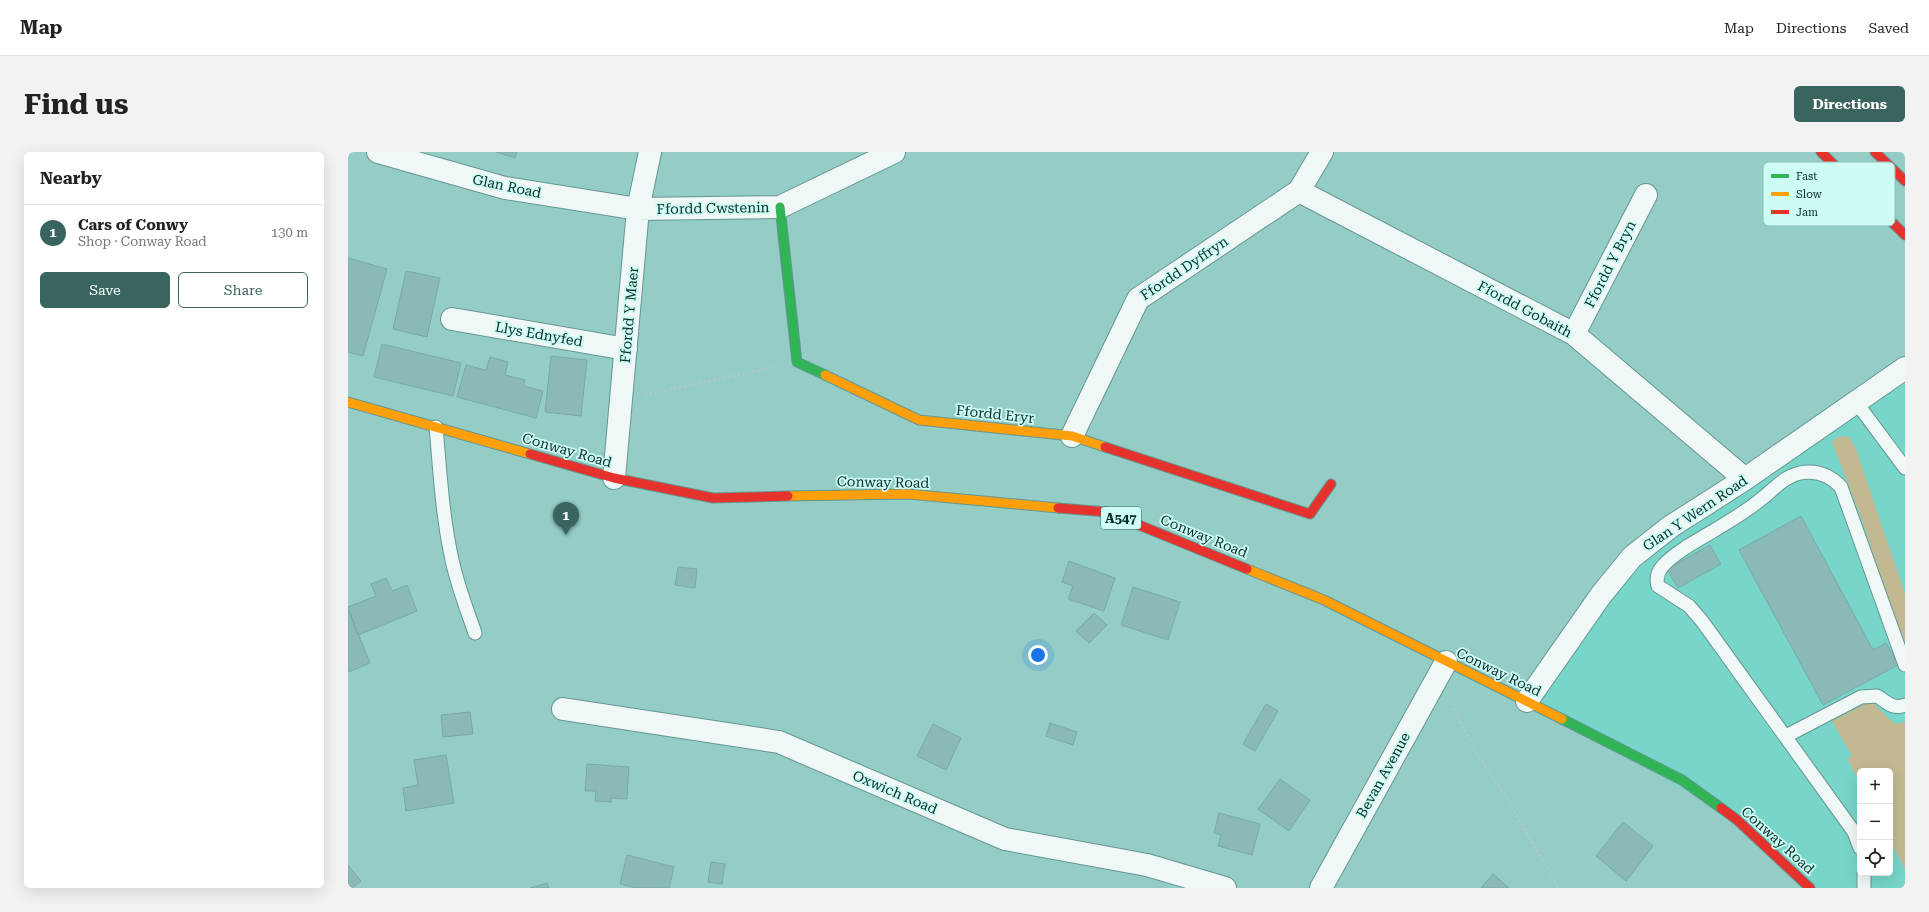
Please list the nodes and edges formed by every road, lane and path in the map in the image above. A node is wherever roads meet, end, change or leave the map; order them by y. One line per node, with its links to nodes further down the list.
1 (378, 152): 14 (street, Glan Road)
2 (650, 152): 14 (street, Ffordd Y Maer)
3 (894, 152): 13 (street, Ffordd Cwstenin)
4 (1322, 152): 11 (street, Ffordd Dyffryn)
5 (1821, 152): 7 (main road)
6 (1875, 152): 8 (main road)
7 (1831, 162)
8 (1885, 162)
9 (1895, 171): 10 (main road)
10 (1905, 181)
11 (1299, 191): 18 (street, Ffordd Gobaith); 26 (street, Ffordd Dyffryn)
12 (1646, 195): 18 (street, Ffordd Y Bryn)
13 (780, 207): 14 (street, Ffordd Cwstenin); 20 (main road)
14 (638, 209): 19 (street, Ffordd Y Maer)
15 (1895, 225): 16 (main road)
16 (1905, 235)
17 (452, 319): 19 (street, Llys Ednyfed)
18 (1574, 334): 29 (street, Ffordd Gobaith)
19 (626, 349): 22 (street, Ffordd Y Maer)
20 (798, 362): 22 (path); 26 (main road, Ffordd Eryr)
21 (1905, 368): 24 (street, Glan Y Wern Road)
22 (622, 400): 28 (street, Ffordd Y Maer)
23 (348, 402): 25 (main road, Conway Road / A547)
24 (1856, 402): 27 (lane); 29 (street, Glan Y Wern Road)
25 (436, 427): 28 (main road, Conway Road / A547); 31 (lane)
26 (1072, 436): 30 (main road, Ffordd Eryr)
27 (1905, 468)
28 (614, 478): 33 (main road, Conway Road / A547)
29 (1745, 479): 34 (street, Glan Y Wern Road)
30 (1331, 484)
31 (475, 633)
32 (1905, 665): 37 (lane)
33 (1443, 667): 34 (main road, Conway Road / A547); 41 (street, Bevan Avenue); 42 (path)
34 (1527, 701): 43 (main road, Conway Road / A547)
35 (1905, 705): 37 (lane)
36 (563, 709): 40 (street, Oxwich Road)
37 (1786, 736): 38 (lane)
38 (1857, 840)
39 (1864, 876): 44 (lane)
40 (1225, 888)
41 (1321, 888)
42 (1559, 888)
43 (1810, 888)
44 (1864, 888)

